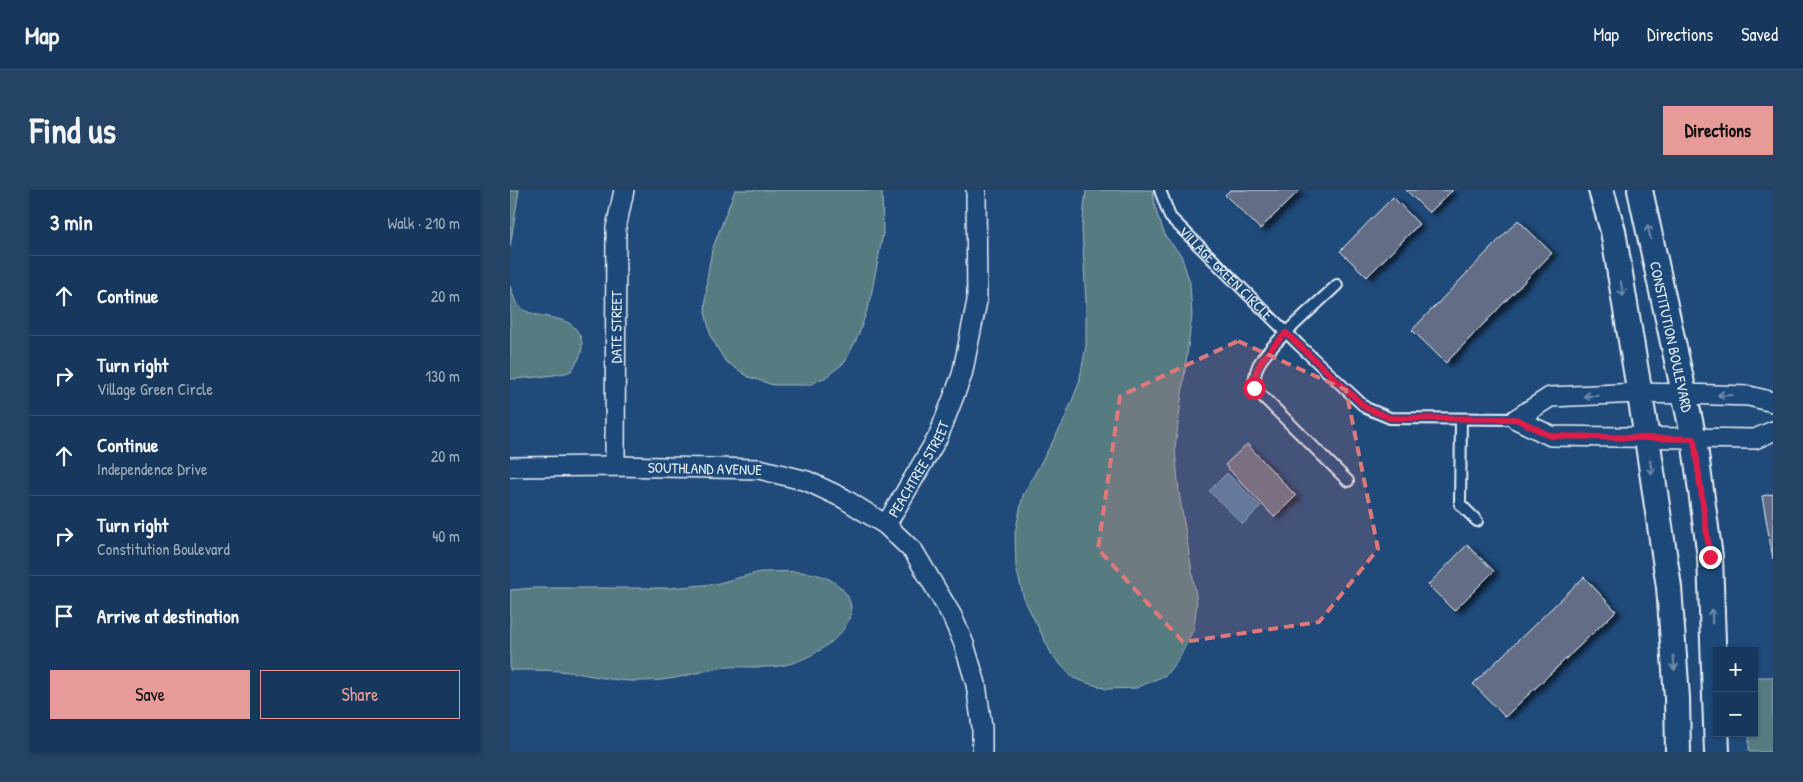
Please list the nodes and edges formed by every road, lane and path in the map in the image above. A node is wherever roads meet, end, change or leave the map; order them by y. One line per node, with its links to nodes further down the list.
1 (624, 190): 16 (street, DATE STREET)
2 (976, 190): 20 (street, PEACHTREE STREET)
3 (1160, 190): 7 (lane, VILLAGE GREEN CIRCLE)
4 (1602, 190): 8 (street, one-way to 8)
5 (1640, 190): 9 (street, CONSTITUTION BOULEVARD, one-way to 5)
6 (1337, 285): 7 (lane)
7 (1286, 333): 11 (lane, VILLAGE GREEN CIRCLE); 18 (lane)
8 (1640, 393): 9 (street); 12 (street, one-way to 12); 14 (street)
9 (1684, 394): 10 (street, one-way to 9); 15 (street, CONSTITUTION BOULEVARD)
10 (1773, 402)
11 (1461, 419): 12 (lane, VILLAGE GREEN CIRCLE); 19 (lane)
12 (1516, 419): 14 (street, VILLAGE GREEN CIRCLE)
13 (1773, 431): 15 (street, VILLAGE GREEN CIRCLE)
14 (1647, 438): 15 (street, VILLAGE GREEN CIRCLE); 22 (street, one-way to 22)
15 (1694, 439): 23 (street, CONSTITUTION BOULEVARD, one-way to 15)
16 (615, 466): 17 (street, SOUTHLAND AVENUE); 20 (street, SOUTHLAND AVENUE)
17 (510, 467)
18 (1348, 481)
19 (1477, 520)
20 (886, 525): 21 (street, PEACHTREE STREET)
21 (982, 752)
22 (1678, 752)
23 (1717, 752)

